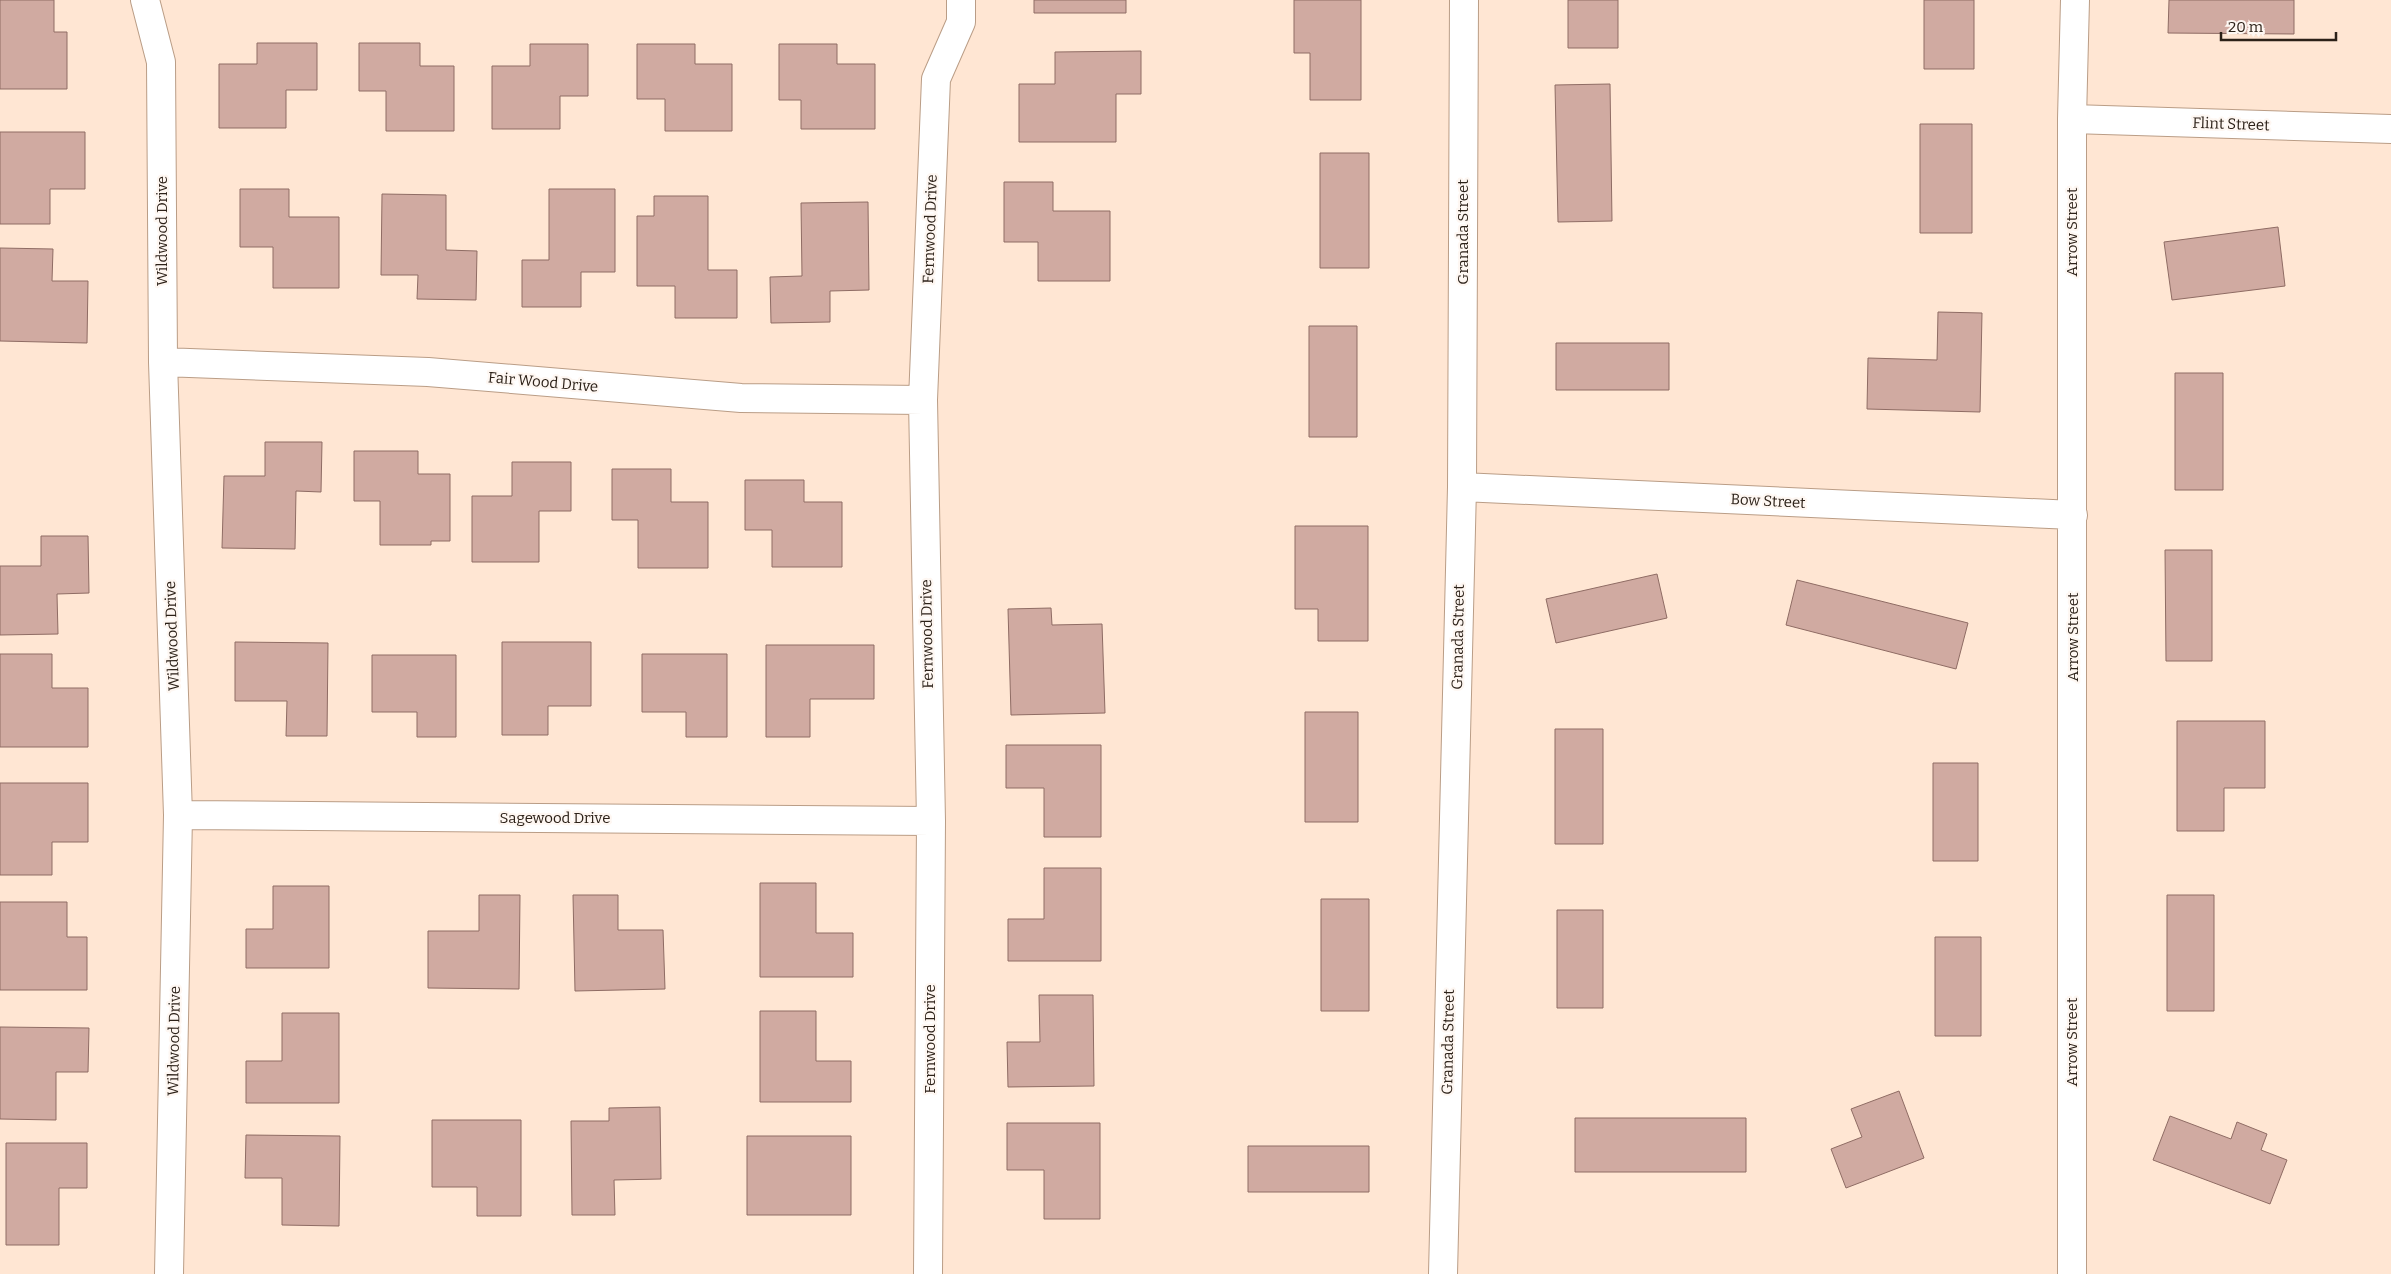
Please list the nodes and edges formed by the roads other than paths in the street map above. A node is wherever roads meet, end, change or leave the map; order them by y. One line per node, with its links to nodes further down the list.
1 (145, 0): 7 (street, Wildwood Drive)
2 (961, 0): 8 (street, Fernwood Drive)
3 (1464, 0): 9 (street, Granada Street)
4 (2075, 0): 5 (street, Arrow Street)
5 (2072, 119): 6 (street, Flint Street); 10 (street, Arrow Street)
6 (2391, 129)
7 (163, 362): 8 (street, Fair Wood Drive); 11 (street, Wildwood Drive)
8 (923, 400): 12 (street, Fernwood Drive)
9 (1462, 487): 10 (street, Bow Street); 15 (street, Granada Street)
10 (2073, 515): 16 (street, Arrow Street)
11 (178, 816): 12 (street, Sagewood Drive); 13 (street, Wildwood Drive)
12 (931, 821): 14 (street, Fernwood Drive)
13 (168, 1274)
14 (928, 1274)
15 (1443, 1274)
16 (2072, 1274)

